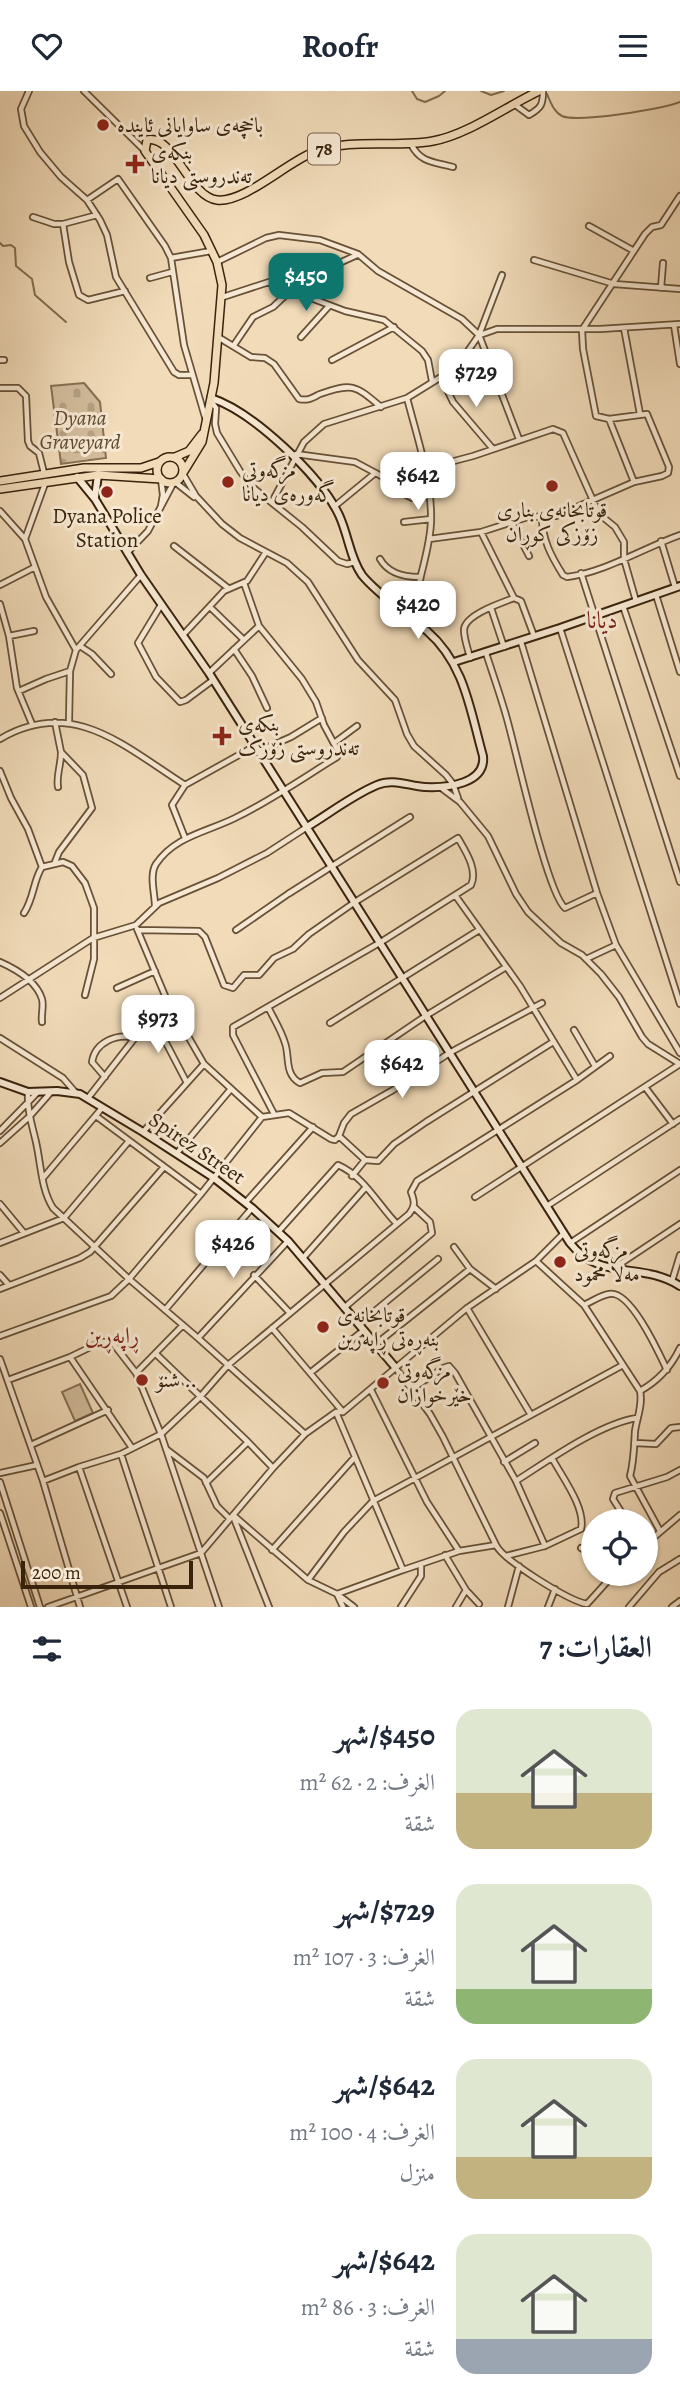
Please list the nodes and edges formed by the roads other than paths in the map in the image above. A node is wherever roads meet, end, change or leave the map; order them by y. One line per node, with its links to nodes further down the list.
1 (29, 91): 9 (street)
2 (84, 91): 6 (street)
3 (541, 91): 4 (main road, 78); 4 (street)
4 (513, 104): 5 (main road, 78)
5 (411, 144): 6 (main road, 78); 7 (street)
6 (145, 151): 14 (main road)
7 (453, 167)
8 (680, 196): 15 (street)
9 (87, 199): 10 (street); 17 (street)
10 (97, 215): 12 (street); 29 (street)
11 (33, 217): 12 (street)
12 (63, 224): 29 (street)
13 (589, 226): 15 (street)
14 (212, 251): 17 (street); 19 (main road)
15 (635, 251): 25 (street)
16 (358, 254): 19 (street); 21 (street); 36 (street)
17 (171, 258): 22 (street)
18 (534, 260): 25 (street)
19 (217, 263): 30 (main road)
20 (663, 263): 26 (street)
21 (328, 268)
22 (172, 272): 24 (street); 42 (street)
23 (502, 275): 36 (street)
24 (150, 278)
25 (614, 284): 26 (street); 35 (street)
26 (661, 288): 27 (street)
27 (680, 289)
28 (291, 290): 30 (street); 31 (street); 39 (street)
29 (125, 291): 42 (street)
30 (223, 297): 37 (main road)
31 (329, 306): 33 (street); 38 (street)
32 (677, 324): 34 (street); 41 (street)
33 (394, 327): 40 (street); 44 (street)
34 (624, 328): 35 (street); 49 (street)
35 (582, 330): 36 (street); 51 (street)
36 (479, 335): 43 (street); 53 (street)
37 (218, 337): 39 (street); 47 (main road)
38 (301, 337)
39 (234, 345): 48 (street)
40 (332, 360)
41 (680, 364)
42 (192, 375): 50 (street)
43 (441, 377): 44 (street); 54 (street)
44 (432, 381): 46 (street)
45 (0, 388): 62 (street)
46 (407, 398): 48 (street); 58 (street)
47 (210, 399): 50 (main road); 56 (street); 77 (street)
48 (381, 407): 56 (street)
49 (640, 414): 51 (street); 69 (street)
50 (206, 418): 52 (main road)
51 (609, 419): 69 (street)
52 (202, 433): 55 (main road); 59 (main road)
53 (519, 439): 54 (street); 75 (street)
54 (494, 449): 58 (street)
55 (175, 457): 57 (main road); 59 (main road)
56 (295, 457): 60 (street); 77 (street); 78 (street)
57 (159, 462): 62 (main road); 66 (main road)
58 (424, 469): 64 (street)
59 (183, 473): 68 (main road); 76 (street)
60 (374, 474): 65 (street); 78 (street)
61 (97, 475): 63 (main road); 66 (main road); 74 (street)
62 (45, 477): 63 (main road); 67 (main road); 70 (main road); 88 (street)
63 (76, 477): 74 (street)
64 (426, 477): 65 (street); 73 (street)
65 (385, 478): 71 (street)
66 (161, 479): 68 (main road); 79 (street)
67 (0, 481)
68 (174, 482): 76 (street); 79 (street)
69 (634, 482): 75 (street)
70 (0, 489)
71 (389, 489)
72 (404, 494): 73 (street)
73 (429, 496): 82 (street)
74 (95, 499): 92 (street)
75 (593, 500): 81 (street); 95 (street)
76 (200, 502): 91 (street)
77 (272, 502): 96 (street)
78 (335, 506): 96 (street)
79 (160, 510): 92 (street)
80 (0, 511): 88 (street)
81 (542, 517): 84 (street); 98 (street)
82 (431, 519): 83 (street); 87 (street)
83 (404, 522)
84 (512, 523): 85 (street); 93 (street)
85 (481, 532): 87 (street); 106 (street)
86 (680, 535): 89 (street)
87 (429, 538): 100 (street)
88 (24, 539): 97 (street)
89 (661, 541): 95 (street); 103 (street)
90 (174, 545): 104 (street)
91 (266, 552): 101 (street); 149 (street)
92 (127, 553): 99 (street)
93 (529, 556)
94 (380, 559): 100 (street)
95 (624, 559): 98 (street); 108 (street)
96 (355, 562): 113 (street)
97 (35, 567): 102 (street); 126 (street)
98 (581, 573): 115 (street)
99 (141, 575): 110 (street); 126 (street)
100 (419, 577): 107 (street)
101 (244, 583): 104 (street); 117 (street)
102 (0, 585)
103 (678, 586): 105 (street)
104 (228, 588): 112 (street)
105 (656, 595): 108 (street); 132 (street)
106 (514, 598): 114 (street); 122 (street)
107 (415, 600): 113 (street); 116 (street)
108 (636, 601): 111 (street)
109 (0, 604): 121 (street)
110 (161, 605): 120 (street); 135 (street)
111 (622, 605): 115 (street); 148 (street)
112 (210, 607): 120 (street); 123 (street)
113 (400, 608): 116 (street)
114 (491, 608): 125 (street); 129 (street)
115 (595, 617): 118 (street); 161 (street)
116 (416, 622): 130 (street)
117 (259, 626): 123 (street); 138 (street)
118 (560, 628): 122 (street); 184 (street)
119 (33, 631): 121 (street)
120 (183, 635): 133 (street)
121 (9, 636): 136 (street)
122 (534, 637): 124 (street)
123 (244, 640): 127 (street)
124 (521, 642): 125 (street); 162 (street)
125 (505, 647): 128 (street)
126 (78, 648): 131 (street); 134 (street)
127 (234, 649): 133 (street); 137 (street)
128 (486, 653): 129 (street); 162 (street)
129 (470, 657): 130 (street)
130 (454, 663): 149 (street)
131 (70, 671): 136 (street); 140 (street)
132 (680, 671)
133 (209, 673): 135 (street)
134 (111, 674)
135 (213, 680): 145 (street)
136 (19, 691): 141 (street)
137 (267, 708)
138 (322, 718): 144 (street); 145 (street)
139 (55, 722): 140 (street); 141 (street); 146 (street)
140 (69, 722): 150 (street)
141 (32, 724): 143 (street)
142 (357, 726): 144 (street)
143 (0, 739)
144 (334, 743): 153 (street)
145 (257, 749): 150 (street); 153 (street)
146 (61, 752): 152 (street); 158 (street)
147 (0, 771): 160 (street)
148 (680, 776)
149 (453, 784): 151 (street); 154 (street)
150 (185, 785): 157 (street)
151 (439, 786): 154 (street); 156 (street)
152 (58, 787)
153 (284, 790): 156 (street); 157 (street)
154 (460, 802): 173 (street)
155 (410, 817): 159 (street)
156 (307, 827): 159 (street); 165 (street)
157 (185, 838): 165 (street)
158 (55, 862): 160 (street); 170 (street)
159 (332, 866): 164 (street); 168 (street)
160 (42, 867): 166 (street)
161 (680, 882)
162 (597, 893): 172 (street)
163 (456, 895): 164 (street); 169 (street); 171 (street)
164 (355, 902): 167 (street); 171 (street)
165 (155, 907): 167 (street)
166 (24, 913)
167 (137, 928): 170 (street); 176 (street)
168 (236, 930)
169 (480, 930): 175 (street); 177 (street)
170 (93, 938): 178 (street); 180 (street)
171 (380, 941): 177 (street); 185 (street)
172 (616, 945): 173 (street); 196 (street)
173 (586, 959): 204 (street)
174 (0, 962): 178 (street)
175 (506, 967): 186 (street); 187 (street)
176 (155, 971): 179 (street); 182 (street)
177 (404, 978): 187 (street); 190 (street)
178 (29, 980): 181 (street); 189 (street)
179 (117, 988)
180 (85, 995)
181 (0, 998)
182 (166, 998): 188 (street); 198 (street)
183 (542, 1003): 186 (street)
184 (680, 1004)
185 (268, 1007): 187 (street); 214 (street)
186 (532, 1008): 194 (street); 195 (street)
187 (428, 1015): 195 (street)
188 (152, 1016): 193 (street); 203 (street)
189 (42, 1022)
190 (330, 1023)
191 (574, 1030): 199 (street)
192 (0, 1038): 210 (street)
193 (135, 1038): 200 (street); 200 (street)
194 (553, 1042): 201 (street); 209 (street)
195 (451, 1052): 209 (street); 224 (street)
196 (680, 1053)
197 (610, 1056): 199 (street)
198 (204, 1064): 203 (street); 205 (street)
199 (595, 1066): 201 (street)
200 (104, 1077): 211 (street)
201 (577, 1080): 221 (street)
202 (0, 1082): 207 (street, Spirez Street)
203 (187, 1083): 223 (street)
204 (645, 1087): 219 (street); 230 (street)
205 (230, 1090): 217 (street); 227 (street)
206 (52, 1091): 208 (street, Spirez Street); 210 (street, Spirez Street); 216 (street)
207 (28, 1092): 208 (street, Spirez Street); 212 (street)
208 (38, 1092): 212 (street)
209 (475, 1092): 221 (street); 228 (street)
210 (76, 1093): 211 (street, Spirez Street)
211 (88, 1098): 213 (street, Spirez Street)
212 (27, 1105): 216 (street); 222 (street)
213 (103, 1107): 215 (street); 223 (street, Spirez Street)
214 (274, 1114): 217 (street); 220 (street)
215 (96, 1116): 225 (street); 233 (street)
216 (29, 1117): 226 (street); 233 (street)
217 (262, 1117): 234 (street)
218 (680, 1119): 219 (street)
219 (673, 1124): 240 (street)
220 (313, 1127): 224 (street); 238 (street)
221 (499, 1130): 230 (street); 241 (street)
222 (0, 1131)
223 (144, 1132): 227 (street, Spirez Street)
224 (339, 1136): 228 (street)
225 (130, 1141): 229 (street); 243 (street)
226 (0, 1143)
227 (177, 1153): 234 (street, Spirez Street)
228 (365, 1160): 232 (street)
229 (164, 1167): 236 (street); 253 (street)
230 (523, 1167): 237 (street); 240 (street)
231 (680, 1170): 251 (street)
232 (352, 1176): 235 (street); 246 (street)
233 (43, 1178): 243 (street)
234 (214, 1178): 236 (street); 238 (street, Spirez Street)
235 (366, 1187): 244 (street); 255 (street)
236 (201, 1194): 262 (street)
237 (475, 1197)
238 (246, 1202): 242 (street, Spirez Street)
239 (0, 1204): 247 (street)
240 (547, 1206): 248 (street)
241 (414, 1207): 244 (street); 270 (street)
242 (252, 1208): 246 (street, Spirez Street); 272 (street)
243 (64, 1218): 247 (street); 253 (street)
244 (397, 1224): 265 (street)
245 (680, 1224): 259 (street)
246 (278, 1232): 249 (street, Spirez Street)
247 (24, 1233): 250 (street)
248 (564, 1233): 251 (street); 257 (street)
249 (288, 1241): 255 (street, Spirez Street); 261 (street)
250 (0, 1243)
251 (570, 1243): 259 (street)
252 (454, 1247): 258 (street)
253 (95, 1248): 262 (street); 264 (street)
254 (680, 1255): 263 (street)
255 (303, 1258): 265 (street, Spirez Street)
256 (438, 1259): 275 (street)
257 (536, 1261): 268 (street); 269 (street)
258 (470, 1269): 268 (street); 279 (street)
259 (613, 1269): 263 (street)
260 (0, 1275): 264 (street)
261 (254, 1275): 273 (street); 278 (street)
262 (128, 1279): 272 (street); 277 (street)
263 (673, 1281): 266 (street)
264 (8, 1284): 267 (street)
265 (325, 1284): 270 (street, Spirez Street); 273 (street)
266 (680, 1286)
267 (0, 1289)
268 (496, 1289): 271 (street)
269 (583, 1305): 285 (street); 287 (street)
270 (345, 1307): 275 (street, Spirez Street)
271 (467, 1308): 286 (street); 298 (street)
272 (165, 1310): 274 (street)
273 (290, 1313): 276 (street)
274 (183, 1325): 278 (street); 281 (street)
275 (361, 1327): 279 (street, Spirez Street); 289 (street)
276 (272, 1328): 284 (street); 289 (street)
277 (0, 1336)
278 (198, 1338): 284 (street)
279 (376, 1344): 286 (street, Spirez Street)
280 (680, 1347): 287 (street)
281 (156, 1354): 288 (street); 294 (street)
282 (70, 1357): 288 (street); 290 (street); 295 (street)
283 (0, 1359): 290 (street)
284 (228, 1365): 294 (street); 302 (street)
285 (624, 1365): 293 (street); 298 (street)
286 (395, 1367): 291 (street); 292 (street)
287 (667, 1370): 293 (street)
288 (136, 1373): 301 (street)
289 (310, 1373): 297 (street)
290 (8, 1380): 307 (street)
291 (412, 1389): 303 (street); 312 (street)
292 (371, 1390): 297 (street); 320 (street)
293 (640, 1391): 299 (street)
294 (200, 1397): 301 (street); 304 (street)
295 (108, 1411): 307 (street); 308 (street)
296 (336, 1412): 297 (street); 302 (street); 311 (street)
297 (343, 1412)
298 (531, 1415): 303 (street)
299 (637, 1418): 306 (street); 313 (street)
300 (680, 1427): 306 (street)
301 (161, 1434): 308 (street); 309 (street)
302 (305, 1434): 317 (street)
303 (491, 1438): 312 (street); 314 (street)
304 (248, 1442): 317 (street); 324 (street)
305 (535, 1443): 314 (street)
306 (635, 1443): 325 (street)
307 (31, 1445): 315 (street)
308 (132, 1448): 310 (street)
309 (166, 1448): 324 (street); 336 (street)
310 (121, 1454): 316 (street); 342 (street)
311 (355, 1457): 326 (street); 334 (street)
312 (453, 1458): 320 (street); 332 (street)
313 (552, 1458): 322 (street); 333 (street)
314 (504, 1462): 322 (street)
315 (37, 1465): 319 (street); 321 (street)
316 (79, 1467): 321 (street); 345 (street)
317 (273, 1468): 330 (street)
318 (680, 1470): 325 (street)
319 (0, 1473)
320 (416, 1479): 326 (street); 335 (street)
321 (43, 1481): 350 (street)
322 (516, 1481): 333 (street)
323 (0, 1482): 355 (street)
324 (206, 1483): 330 (street)
325 (636, 1485): 327 (street); 331 (street)
326 (373, 1501): 343 (street); 344 (street)
327 (619, 1509)
328 (0, 1513): 354 (street)
329 (680, 1515): 331 (street)
330 (231, 1517): 334 (street); 336 (street); 361 (street)
331 (660, 1531)
332 (496, 1545): 335 (street); 338 (street)
333 (545, 1546): 338 (street)
334 (272, 1550): 344 (street)
335 (459, 1551): 337 (street)
336 (201, 1553): 342 (street); 360 (street)
337 (444, 1555): 340 (street); 348 (street)
338 (506, 1556): 341 (street)
339 (680, 1559): 368 (street)
340 (421, 1565): 343 (street); 364 (street)
341 (519, 1566): 347 (street); 366 (street)
342 (159, 1568): 345 (street); 359 (street)
343 (403, 1570): 349 (street)
344 (308, 1580): 349 (street)
345 (119, 1581): 350 (street); 358 (street)
346 (604, 1586): 353 (street)
347 (555, 1589): 353 (street); 367 (street)
348 (466, 1590): 352 (street); 365 (street)
349 (337, 1594): 362 (street); 363 (street)
350 (76, 1596): 356 (street); 357 (street)
351 (680, 1601): 369 (street)
352 (479, 1604)
353 (588, 1605)
354 (31, 1607)
355 (40, 1607)
356 (48, 1607)
357 (80, 1607)
358 (127, 1607)
359 (171, 1607)
360 (219, 1607)
361 (269, 1607)
362 (343, 1607)
363 (354, 1607)
364 (401, 1607)
365 (456, 1607)
366 (508, 1607)
367 (548, 1607)
368 (629, 1607)
369 (672, 1607)

